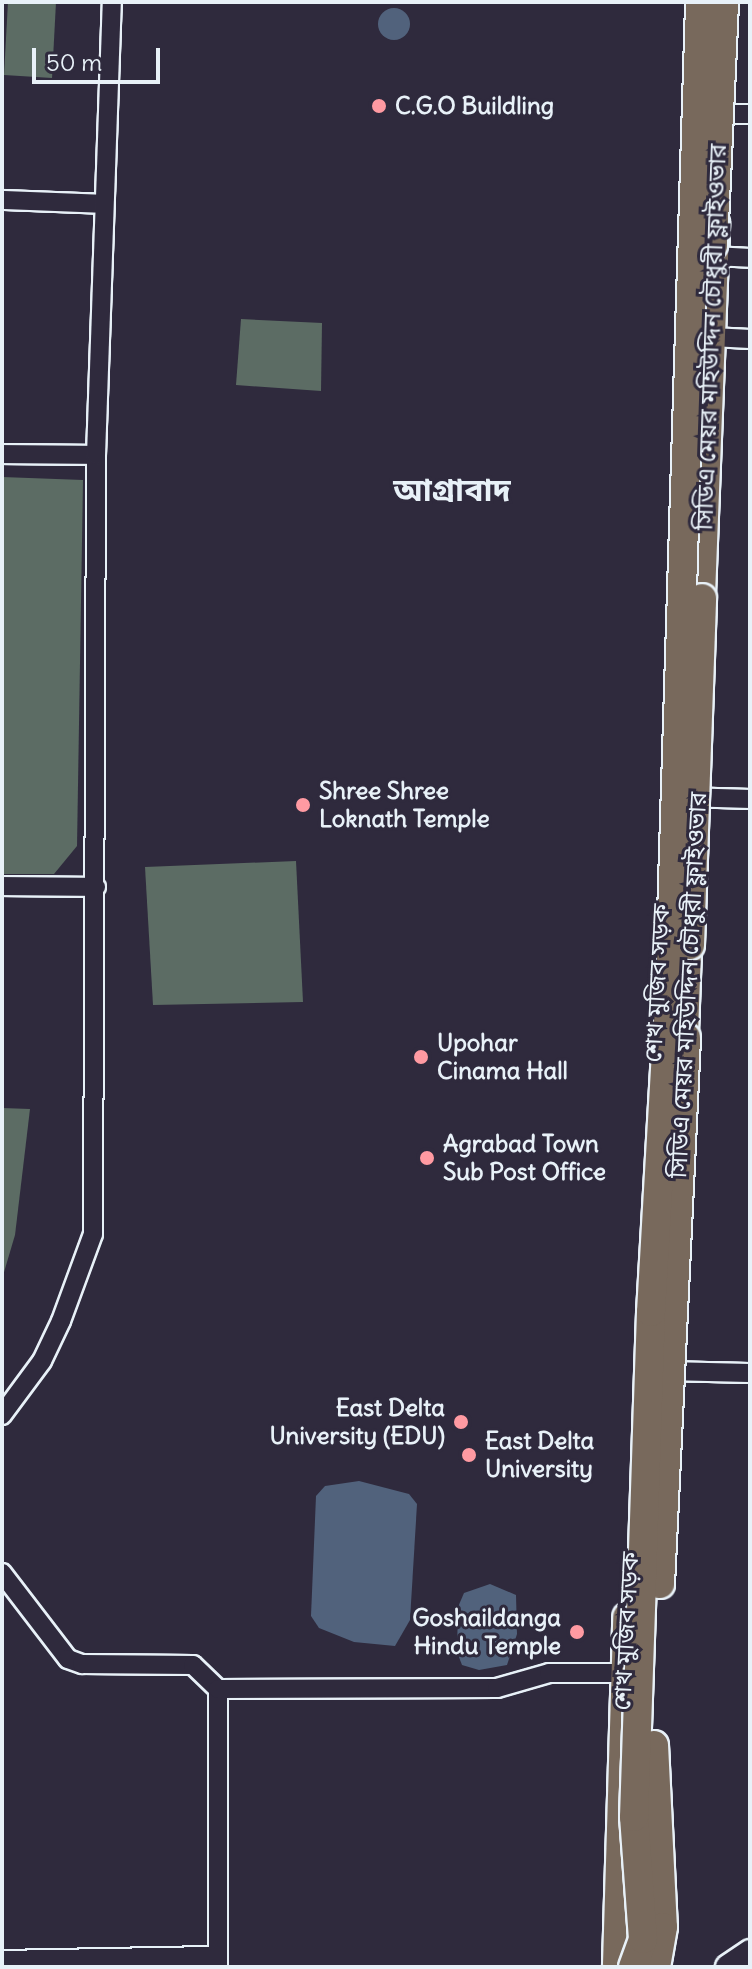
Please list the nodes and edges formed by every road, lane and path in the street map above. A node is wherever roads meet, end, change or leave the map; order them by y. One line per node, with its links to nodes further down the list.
1 (112, 2): 8 (street)
2 (693, 2): 15 (highway, শেখ মুজিব সড়ক)
3 (700, 2): 28 (highway, bridge)
4 (723, 2): 5 (highway, শেখ মুজিব সড়ক); 28 (highway, সিডিএ মেয়র মহিউদ্দিন চৌধুরী ফ্লাইওভার, bridge)
5 (718, 114): 6 (street); 9 (highway, শেখ মুজিব সড়ক)
6 (750, 114)
7 (2, 200): 8 (street)
8 (104, 204): 14 (street)
9 (714, 256): 10 (street); 11 (highway, শেখ মুজিব সড়ক)
10 (750, 258)
11 (712, 337): 12 (street); 15 (highway, শেখ মুজিব সড়ক)
12 (750, 339)
13 (2, 454): 14 (street)
14 (96, 455): 18 (street)
15 (680, 797): 16 (street); 19 (highway, শেখ মুজিব সড়ক); 23 (highway, শেখ মুজিব সড়ক)
16 (750, 799)
17 (2, 886): 18 (street)
18 (96, 887): 21 (street)
19 (666, 1371): 20 (street); 28 (highway, শেখ মুজিব সড়ক)
20 (750, 1373)
21 (2, 1415)
22 (2, 1573): 24 (street)
23 (624, 1673): 24 (street); 28 (highway, শেখ মুজিব সড়ক)
24 (218, 1689): 27 (street)
25 (750, 1952): 29 (main road)
26 (2, 1960): 27 (street)
27 (218, 1962)
28 (641, 1965)
29 (728, 1967)

